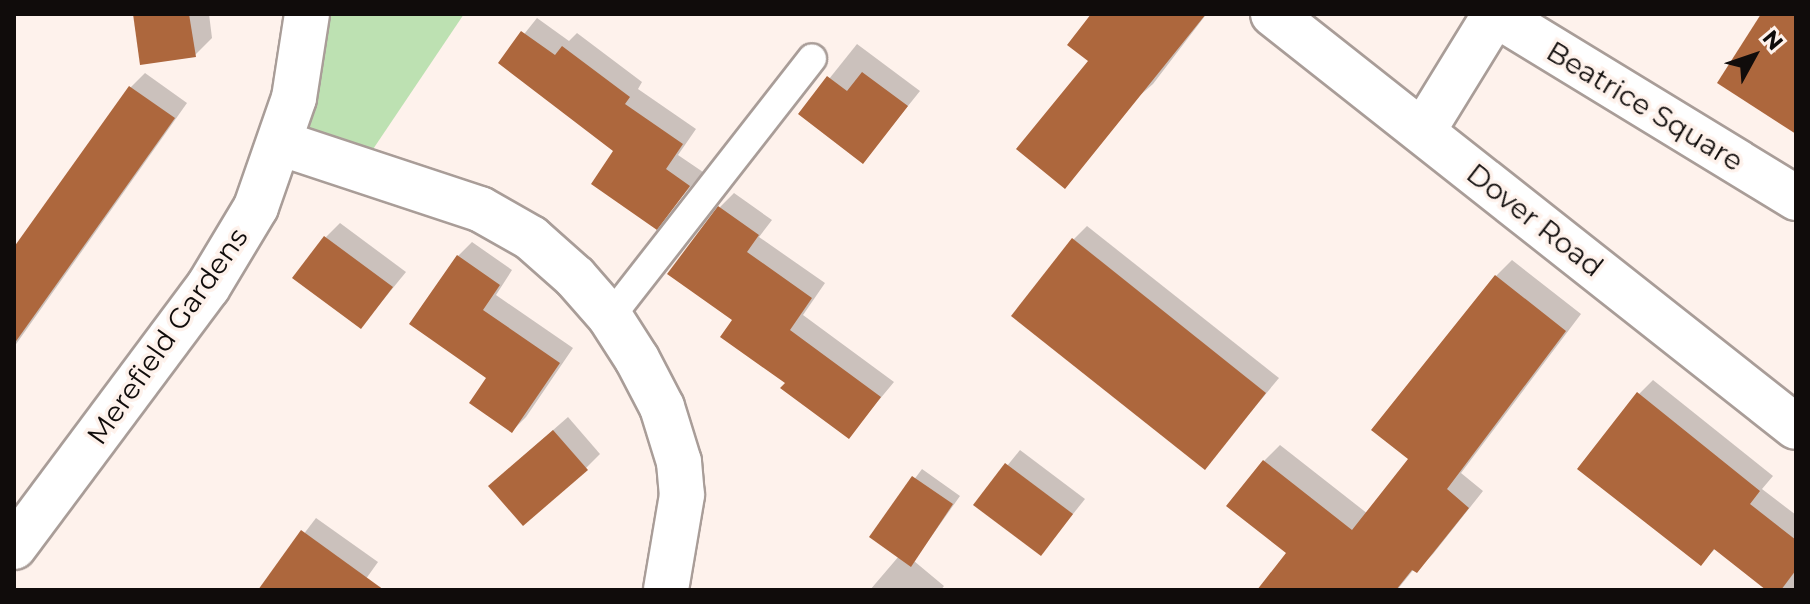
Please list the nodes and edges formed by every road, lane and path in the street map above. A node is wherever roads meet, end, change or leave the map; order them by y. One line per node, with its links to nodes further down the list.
1 (307, 14): 6 (street, Merefield Gardens)
2 (1273, 14): 5 (street, Dover Road)
3 (1495, 14): 5 (street, Beatrice Square); 7 (street, Beatrice Square)
4 (812, 58): 8 (lane)
5 (1423, 131): 9 (street, Dover Road)
6 (280, 143): 8 (street); 10 (street, Merefield Gardens)
7 (1796, 198)
8 (610, 317): 11 (street)
9 (1796, 427)
10 (14, 547)
11 (666, 590)

